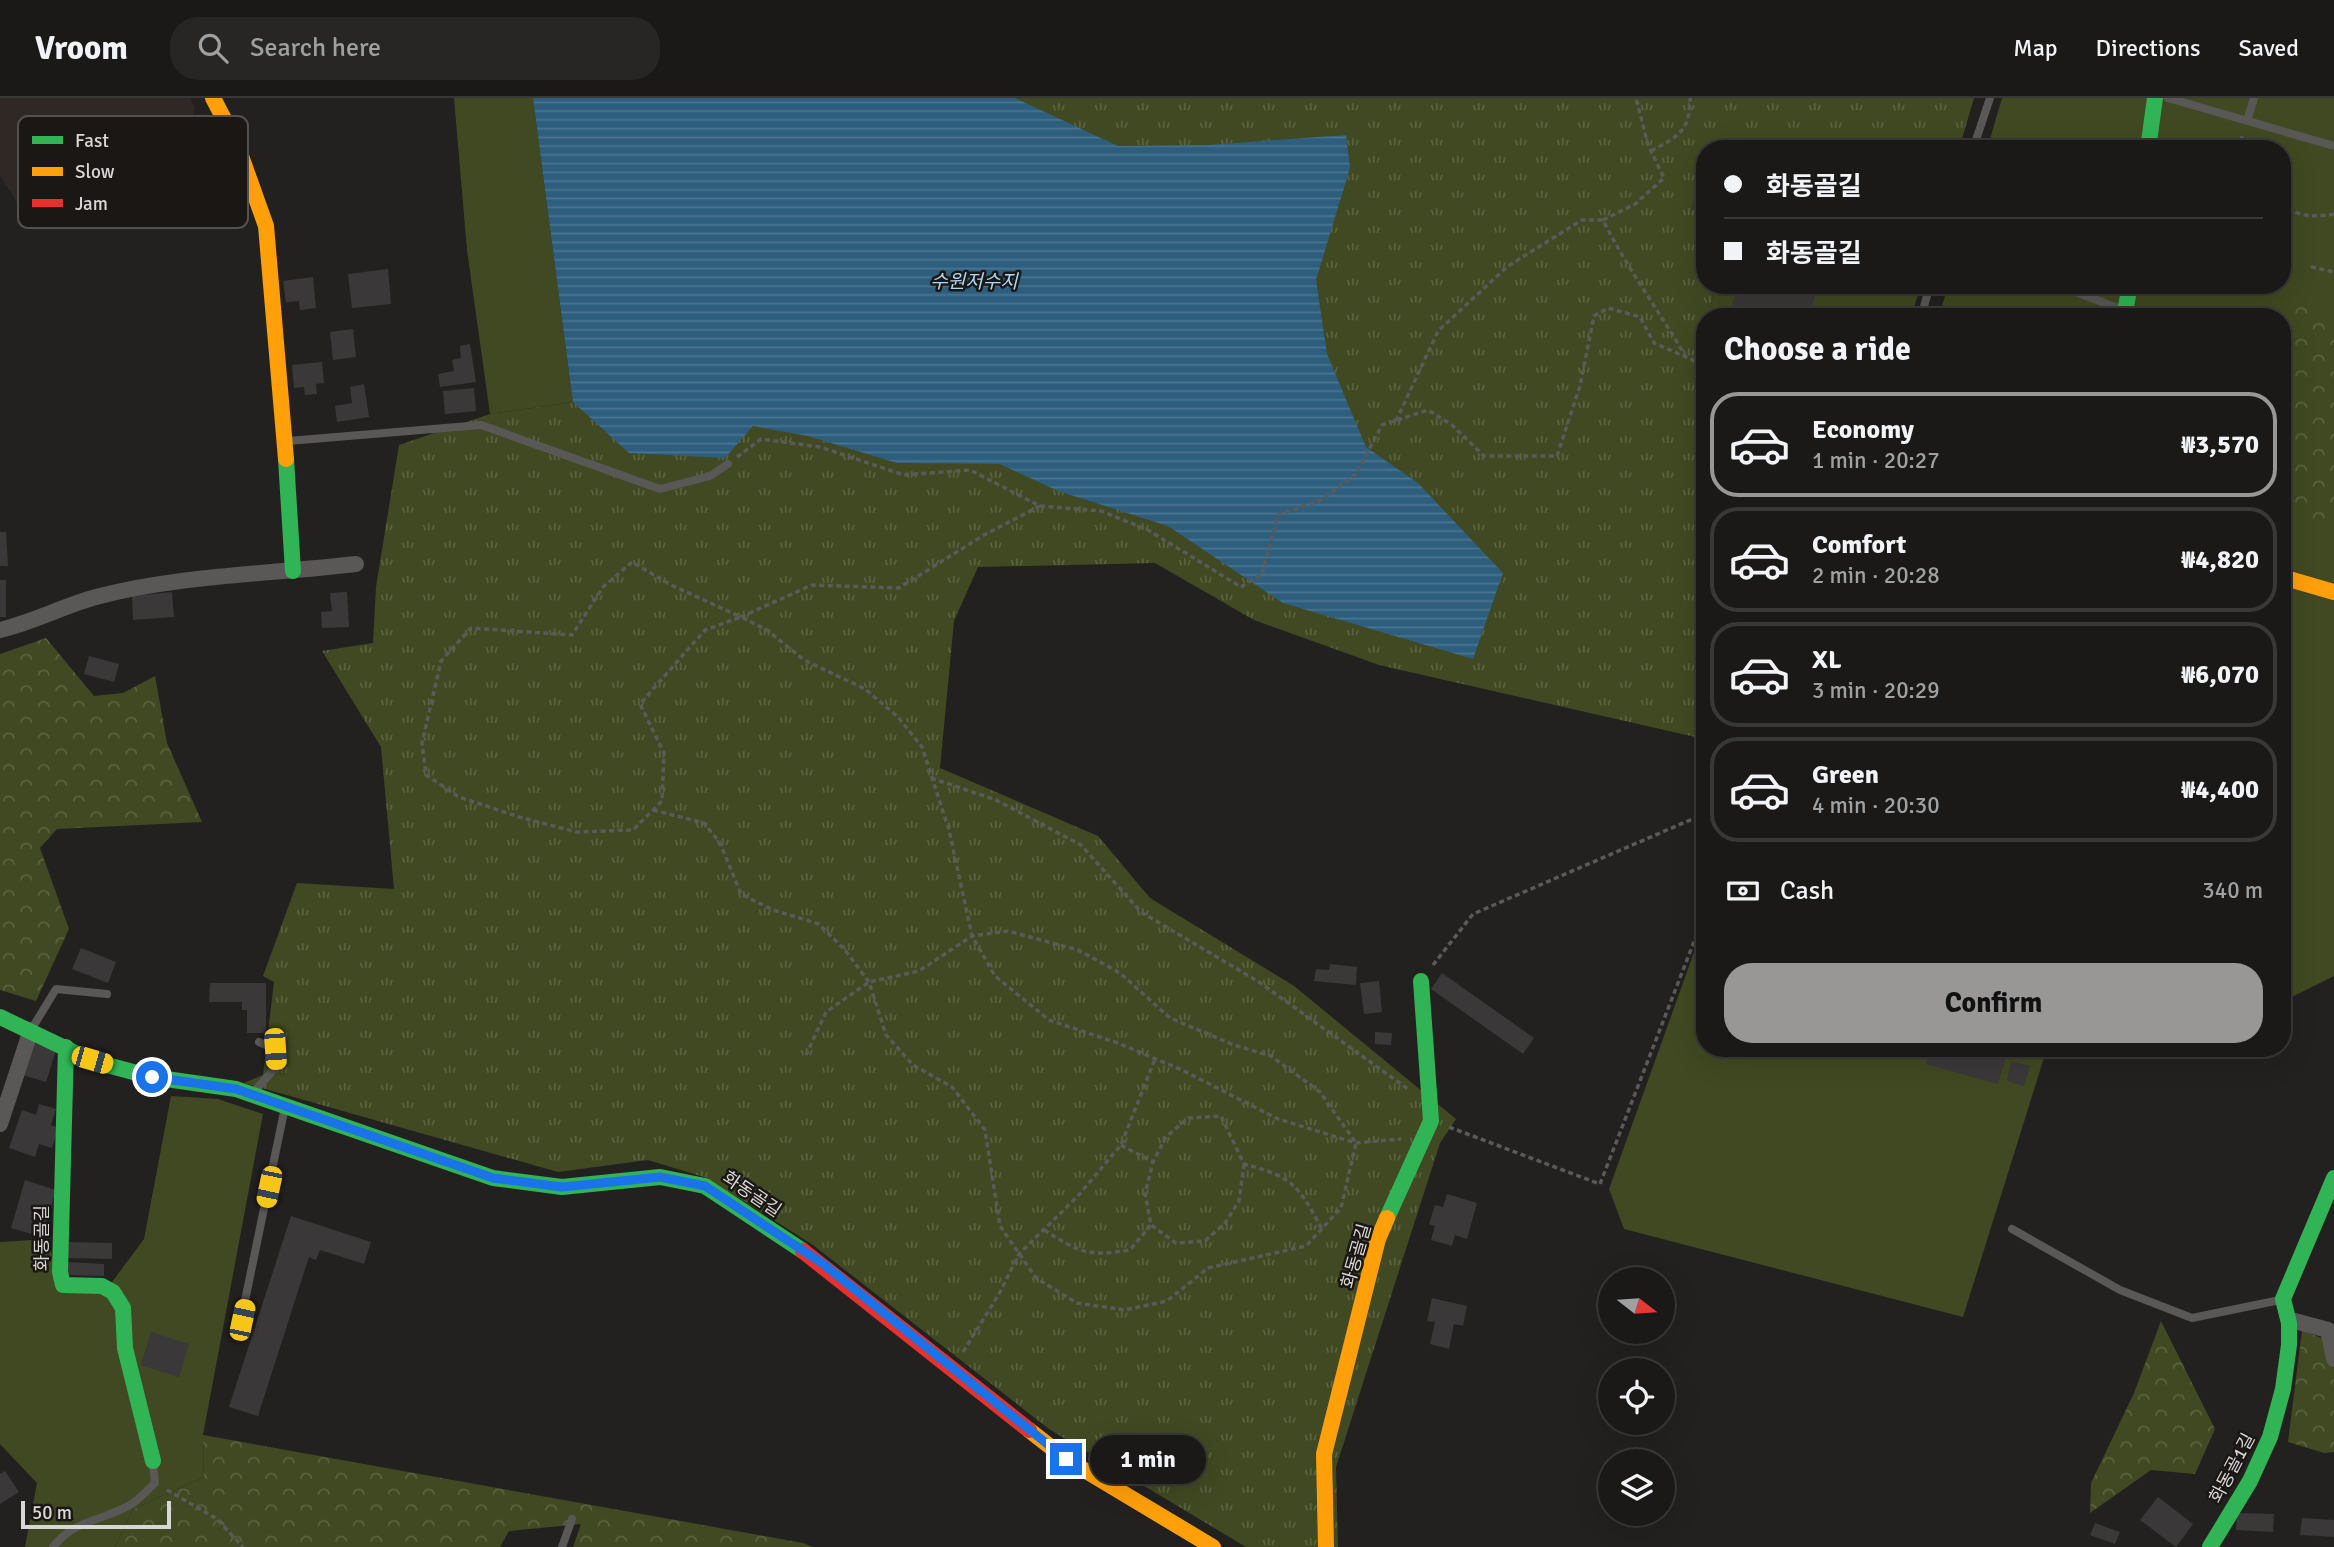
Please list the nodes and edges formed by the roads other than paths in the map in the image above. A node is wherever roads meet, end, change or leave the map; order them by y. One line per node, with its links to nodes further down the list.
1 (212, 98): 6 (street)
2 (1990, 98): 8 (lane)
3 (2155, 98): 9 (street)
4 (2168, 98): 7 (lane)
5 (2253, 98): 7 (lane)
6 (222, 116)
7 (2247, 121): 10 (lane)
8 (1976, 140)
9 (2149, 140)
10 (2334, 146)
11 (248, 176): 14 (street)
12 (2078, 294): 13 (lane)
13 (2111, 308)
14 (285, 441): 15 (lane); 17 (street)
15 (728, 464)
16 (356, 564): 17 (street)
17 (293, 571): 20 (street)
18 (2291, 580): 19 (street)
19 (2334, 592)
20 (0, 630)
21 (1421, 981): 41 (street, 화동골길)
22 (107, 994): 24 (lane)
23 (0, 1017): 24 (street, 화동골길)
24 (31, 1030): 26 (street, 화동골길); 29 (street)
25 (259, 1042): 27 (lane)
26 (66, 1047): 27 (street, 화동골길); 36 (street, 화동골길)
27 (251, 1095): 28 (street, 화동골길)
28 (285, 1107): 33 (lane); 40 (street, 화동골길)
29 (0, 1124)
30 (2334, 1178): 32 (street)
31 (2012, 1229): 32 (lane)
32 (2283, 1299): 34 (street, 화동골1길)
33 (242, 1320)
34 (2291, 1320): 35 (street); 42 (street, 화동골1길)
35 (2334, 1359)
36 (153, 1461): 38 (lane)
37 (572, 1518): 39 (lane)
38 (53, 1547)
39 (562, 1547)
40 (1213, 1547)
41 (1326, 1547)
42 (2210, 1547)

